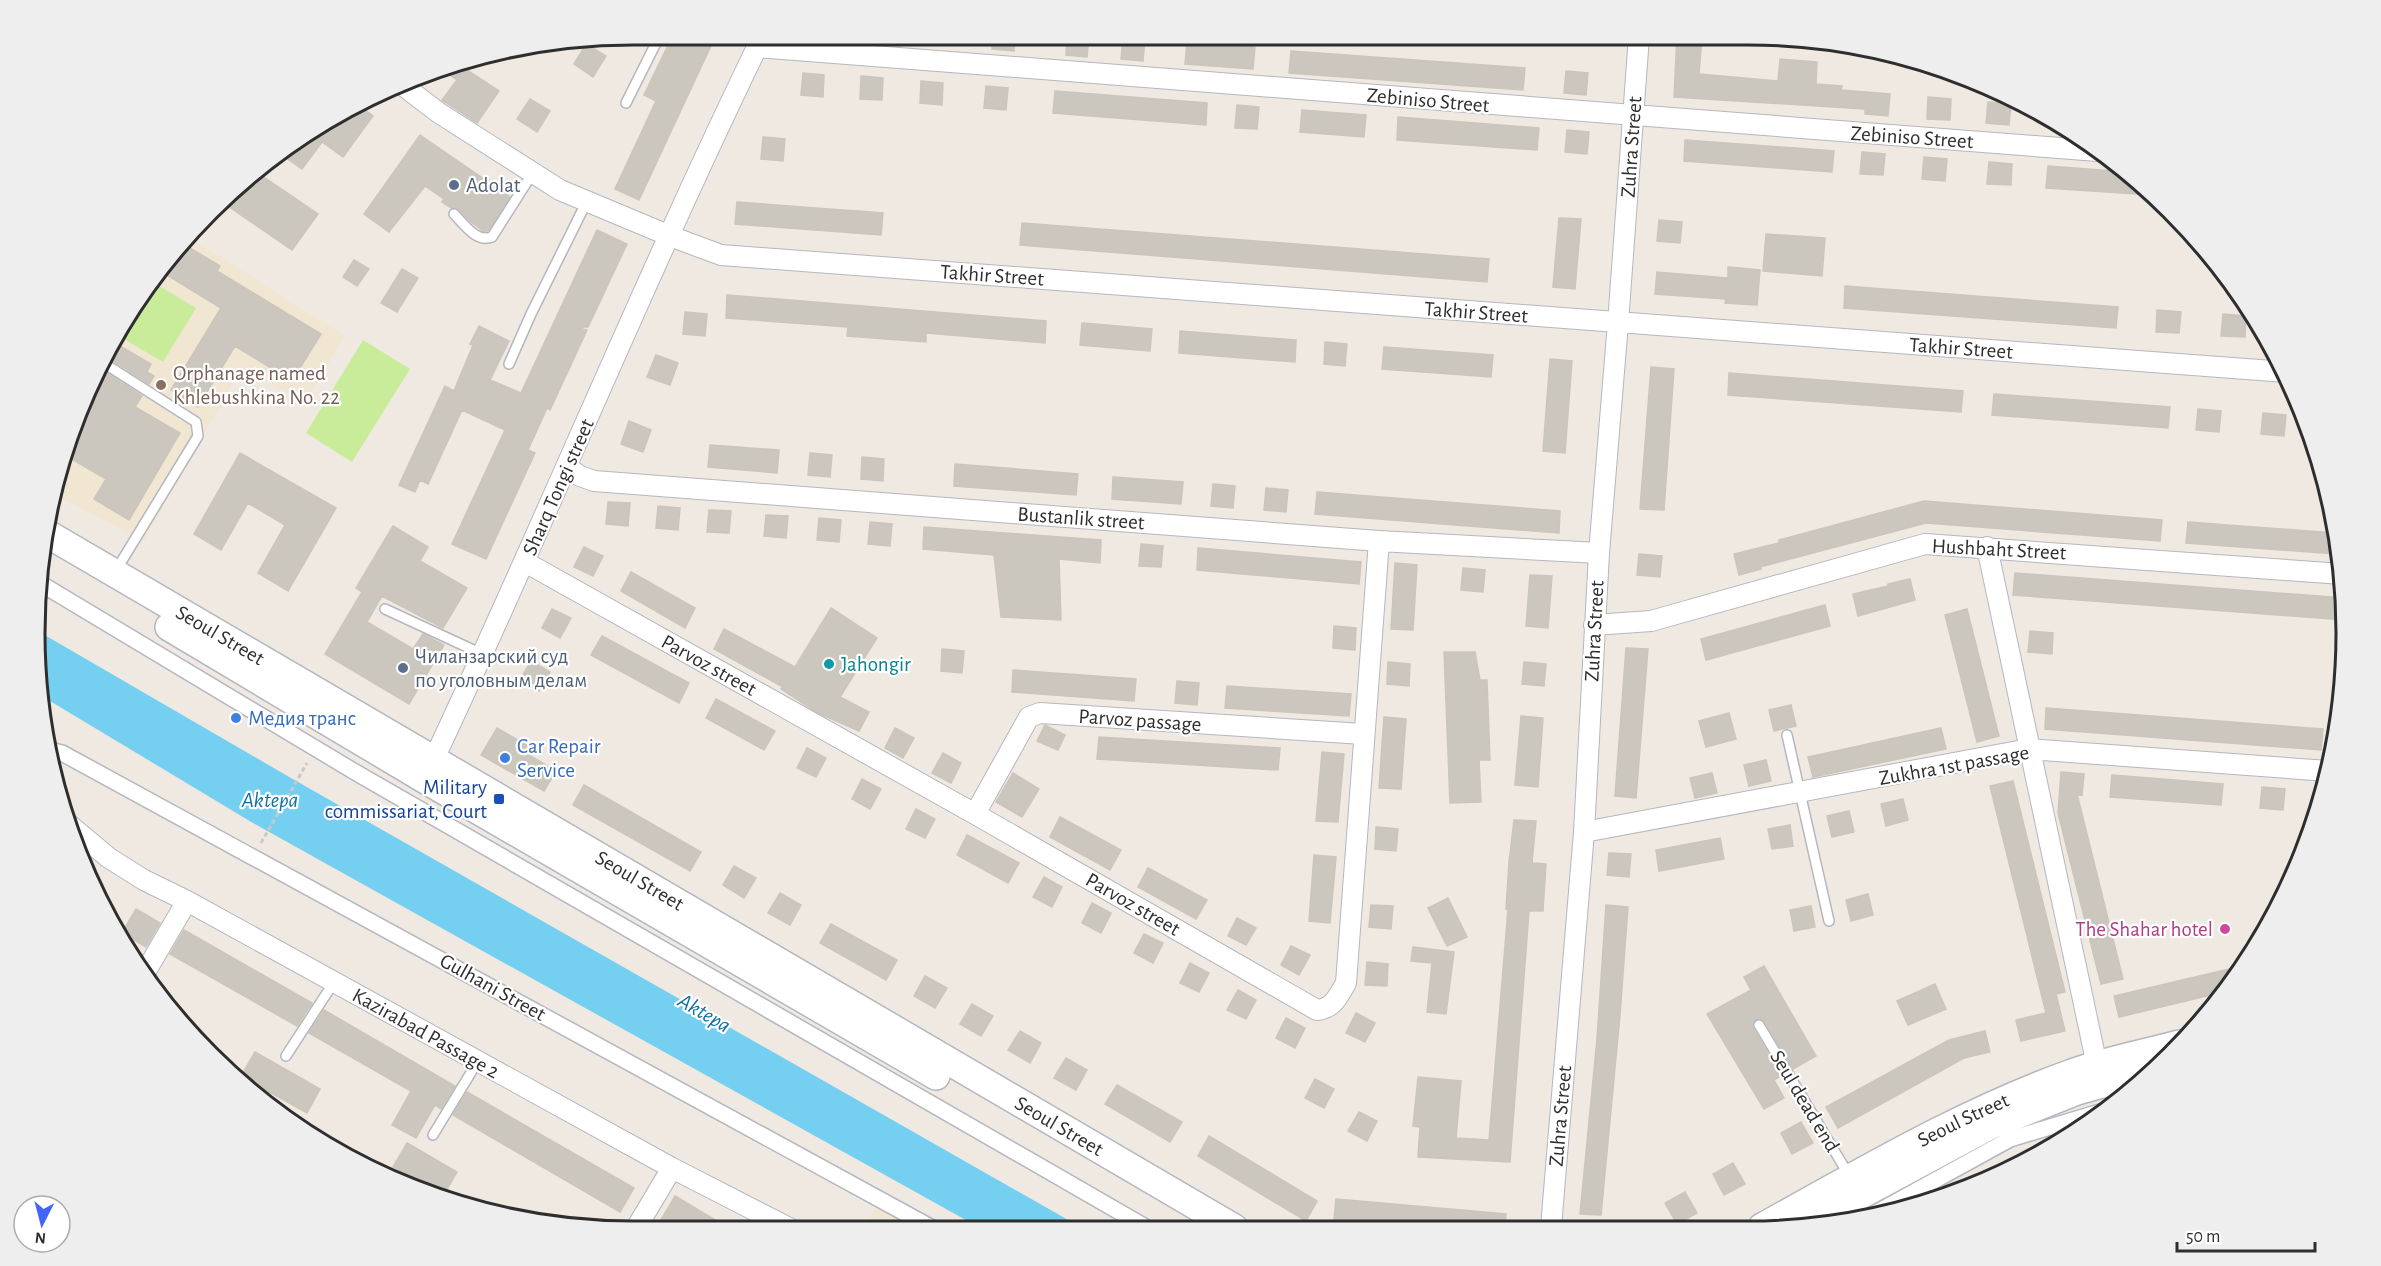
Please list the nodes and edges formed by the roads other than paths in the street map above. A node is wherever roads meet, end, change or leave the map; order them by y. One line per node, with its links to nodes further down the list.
1 (655, 45): 6 (lane)
2 (759, 45): 12 (street, Sharq Tongi street)
3 (808, 45): 7 (street, Zebiniso Street)
4 (1638, 45): 7 (street, Zuhra Street)
5 (409, 90): 9 (street)
6 (626, 103)
7 (1633, 116): 8 (street, Zebiniso Street); 13 (street, Zuhra Street)
8 (2083, 150)
9 (532, 174): 10 (street); 11 (lane)
10 (587, 201): 12 (street); 14 (lane)
11 (454, 214)
12 (670, 236): 13 (street, Takhir Street); 17 (street, Sharq Tongi street)
13 (1618, 323): 16 (street, Takhir Street); 21 (street, Zuhra Street)
14 (509, 364)
15 (109, 367): 25 (lane)
16 (2273, 368)
17 (567, 467): 19 (street, Bustanlik street); 23 (street, Sharq Tongi street)
18 (53, 537): 25 (main road, Seoul Street)
19 (1379, 541): 21 (street, Bustanlik street); 30 (street, Parvoz street)
20 (1987, 547): 24 (street, Hushbaht Street); 28 (street, Hushbaht Street); 32 (street)
21 (1599, 553): 28 (street, Zuhra Street)
22 (50, 555): 34 (main road, Seoul Street)
23 (525, 562): 29 (street, Sharq Tongi street); 37 (street, Parvoz street)
24 (2333, 573)
25 (114, 574): 34 (main road, Seoul Street)
26 (47, 587): 60 (street)
27 (385, 609): 29 (lane)
28 (1594, 625): 38 (street, Zuhra Street)
29 (482, 654): 34 (street, Sharq Tongi street)
30 (1363, 734): 37 (street, Parvoz passage); 37 (street, Parvoz street)
31 (1787, 735): 36 (lane)
32 (2029, 749): 35 (street, Zukhra 1st passage); 36 (street, Zukhra 1st passage); 49 (street)
33 (57, 752): 59 (street, Gulhani Street)
34 (428, 770): 61 (main road, Seoul Street); 62 (main road, Seoul Street)
35 (2320, 770)
36 (1800, 792): 38 (street, Zukhra 1st passage); 41 (lane)
37 (975, 814)
38 (1584, 832): 63 (street, Zuhra Street)
39 (81, 835): 40 (street, Kazirabad Passage 2)
40 (187, 901): 42 (street); 43 (street, Kazirabad Passage 2)
41 (1829, 921)
42 (149, 966)
43 (334, 982): 46 (lane); 47 (street, Kazirabad Passage 2)
44 (1759, 1025): 53 (lane, Seul dead end)
45 (2163, 1050): 49 (main road, Seoul Street)
46 (286, 1056)
47 (478, 1061): 51 (lane); 52 (street, Kazirabad Passage 2)
48 (2140, 1072): 49 (main road, Seoul Street)
49 (2099, 1074): 53 (main road, Seoul Street); 55 (main road, Seoul Street)
50 (2081, 1118): 54 (street)
51 (433, 1135)
52 (672, 1168): 57 (street); 58 (street, Kazirabad Passage 2)
53 (1850, 1178): 56 (main road, Seoul Street)
54 (1895, 1202)
55 (1823, 1216)
56 (1774, 1220)
57 (640, 1221)
58 (775, 1221)
59 (919, 1221)
60 (1137, 1221)
61 (1187, 1221)
62 (1222, 1221)
63 (1552, 1221)

